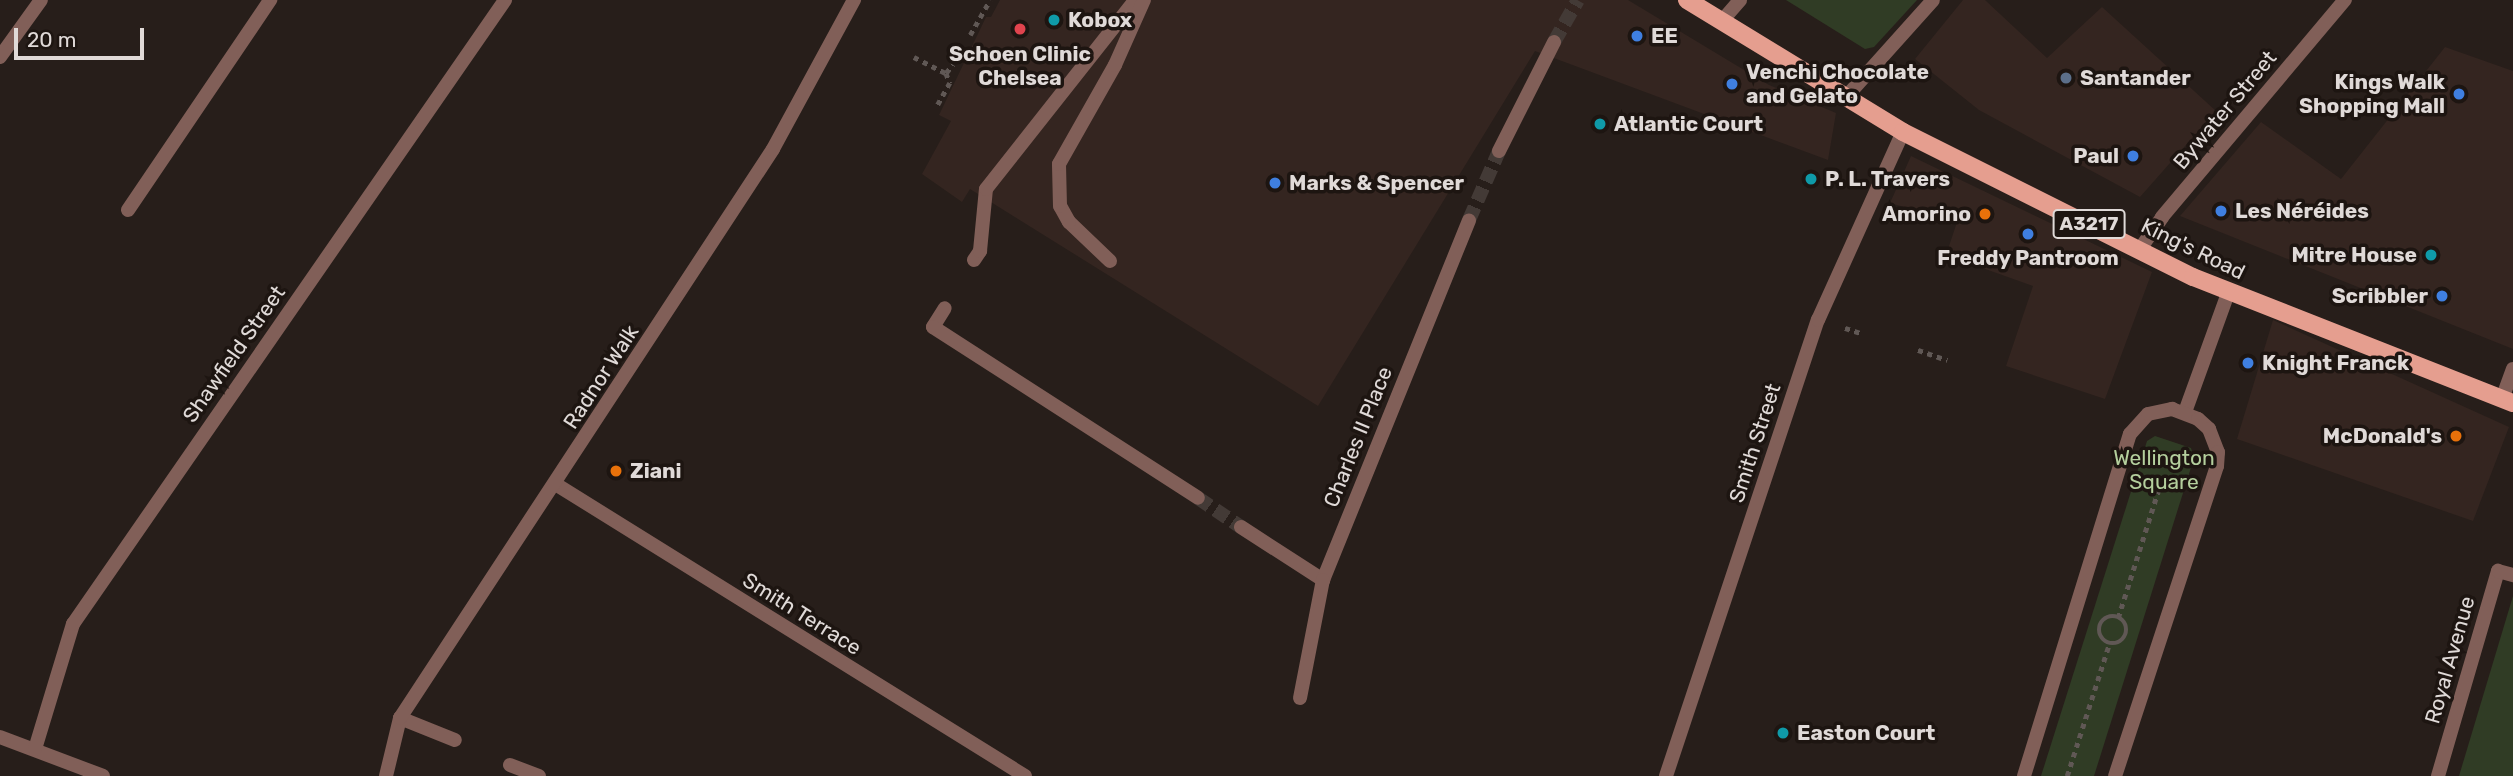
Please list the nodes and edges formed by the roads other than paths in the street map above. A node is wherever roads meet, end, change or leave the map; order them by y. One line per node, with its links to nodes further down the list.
1 (41, 0): 13 (street)
2 (270, 0): 17 (street)
3 (505, 0): 36 (street, Shawfield Street)
4 (854, 0): 27 (street, Radnor Walk)
5 (1135, 0): 20 (street)
6 (1144, 0): 21 (street)
7 (1687, 0): 11 (main road, King's Road / A3217)
8 (1740, 0): 11 (street)
9 (1933, 0): 14 (street)
10 (2344, 0): 19 (street, Bywater Street)
11 (1721, 22): 14 (main road, King's Road / A3217)
12 (1554, 43): 16 (street)
13 (0, 57)
14 (1846, 97): 15 (main road, King's Road / A3217)
15 (1903, 132): 19 (main road, King's Road / A3217); 42 (street, Smith Street)
16 (1499, 151)
17 (128, 209)
18 (1469, 220): 31 (street, Charles II Place)
19 (2140, 249): 22 (main road, King's Road / A3217)
20 (974, 260)
21 (1110, 261)
22 (2228, 293): 25 (main road, King's Road / A3217); 26 (street)
23 (944, 308): 28 (street)
24 (2513, 369): 25 (street)
25 (2507, 401)
26 (2185, 412): 43 (street); 44 (street)
27 (557, 485): 33 (street, Radnor Walk); 41 (street, Smith Terrace)
28 (1198, 498)
29 (1241, 527): 31 (street)
30 (2513, 575): 45 (street, Royal Avenue)
31 (1323, 580): 32 (street, Charles II Place)
32 (1300, 698)
33 (400, 718): 35 (street); 39 (street, Radnor Walk)
34 (0, 737): 36 (street)
35 (454, 740)
36 (35, 749): 38 (street)
37 (510, 765): 40 (street)
38 (103, 776)
39 (386, 776)
40 (539, 776)
41 (1026, 776)
42 (1666, 776)
43 (2024, 776)
44 (2115, 776)
45 (2438, 776)

